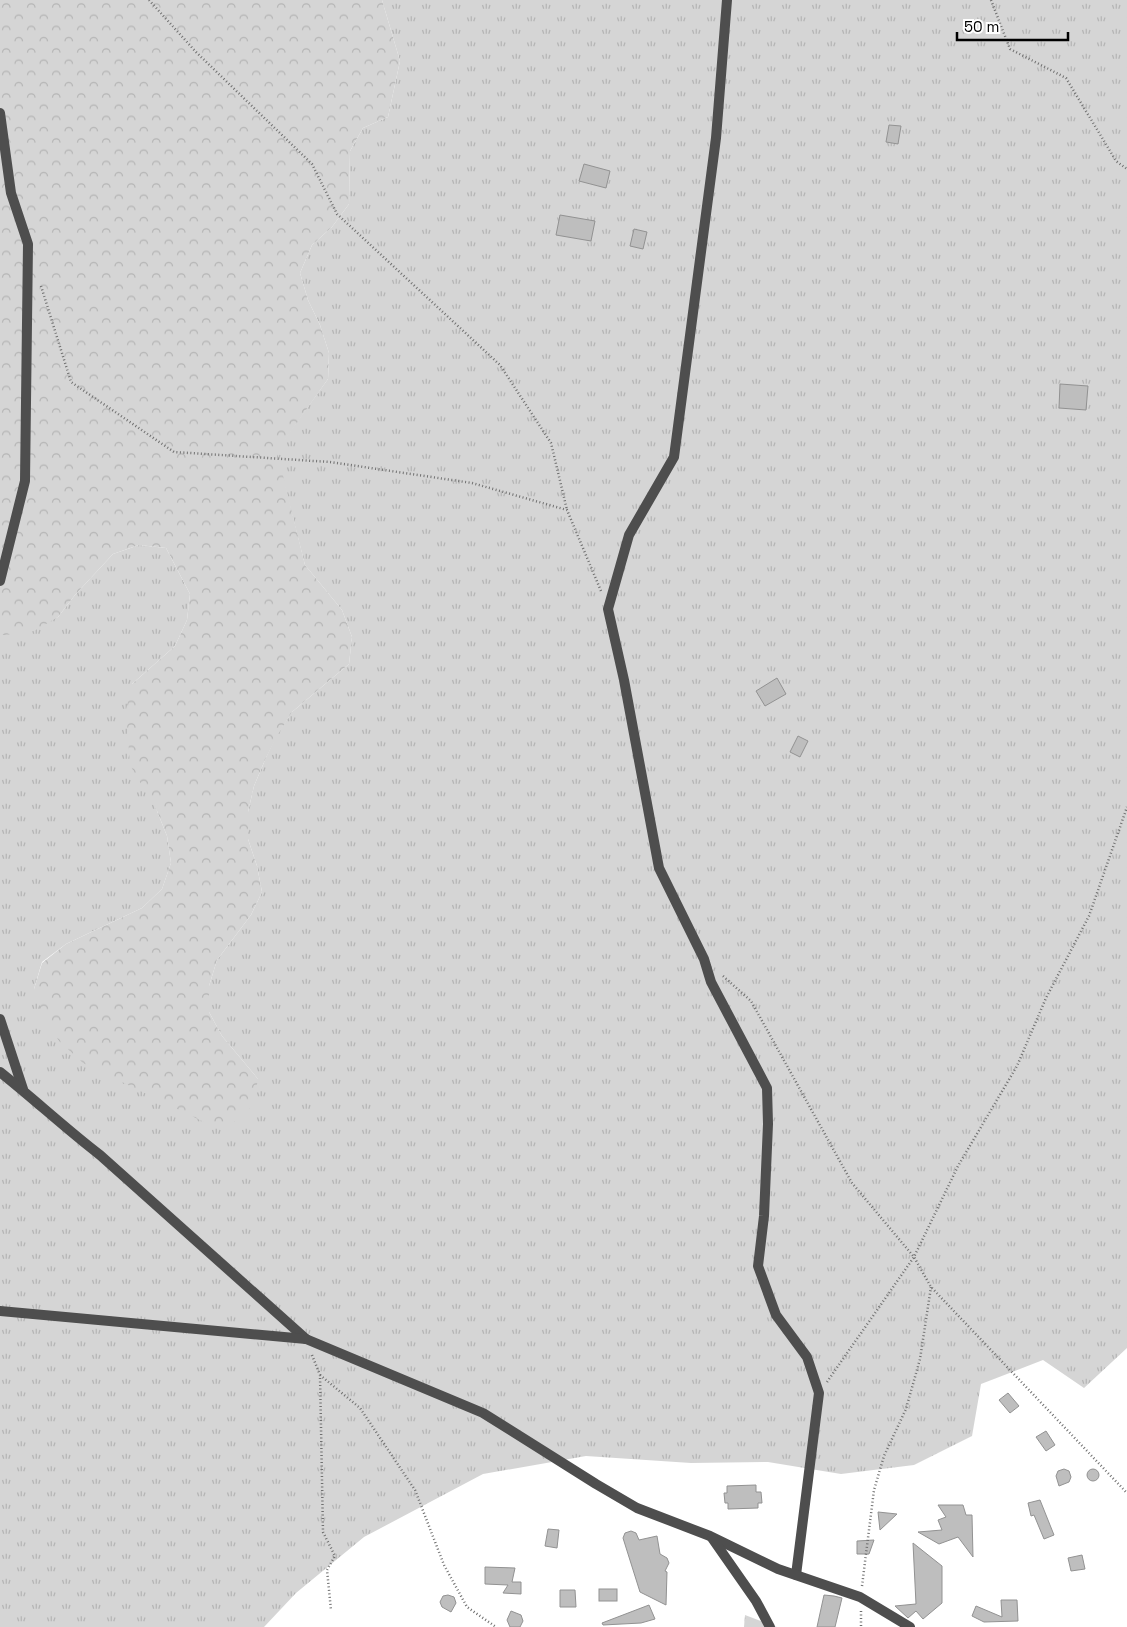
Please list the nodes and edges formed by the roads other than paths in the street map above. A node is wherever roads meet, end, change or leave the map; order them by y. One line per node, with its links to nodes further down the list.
1 (727, 0): 10 (street)
2 (0, 113): 3 (street)
3 (0, 581)
4 (0, 1020): 6 (street)
5 (0, 1072): 6 (street)
6 (23, 1090): 8 (street)
7 (0, 1311): 8 (street)
8 (306, 1339): 9 (street)
9 (710, 1536): 10 (street); 11 (street)
10 (796, 1575): 12 (street)
11 (770, 1627)
12 (910, 1627)

